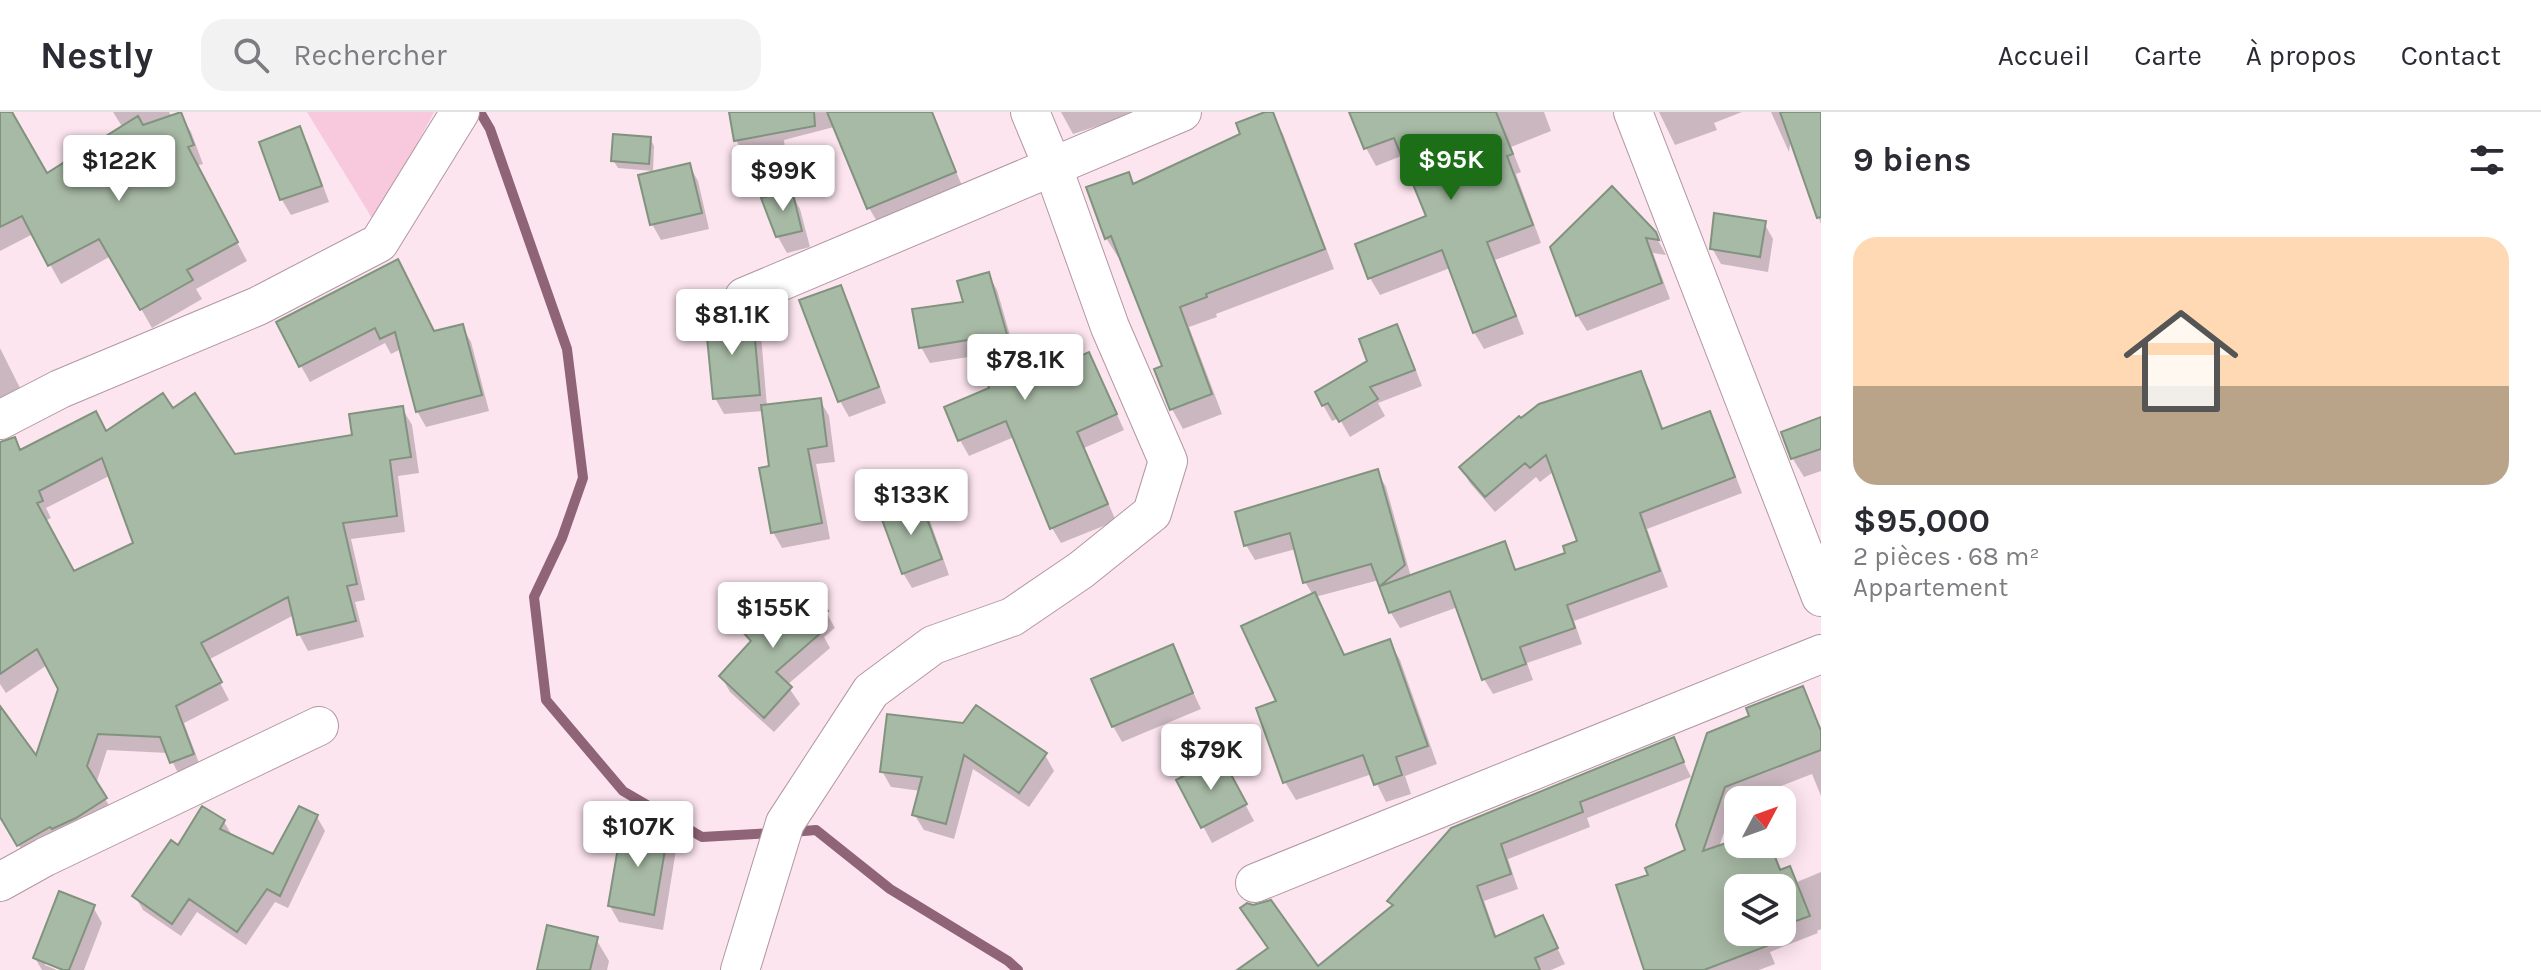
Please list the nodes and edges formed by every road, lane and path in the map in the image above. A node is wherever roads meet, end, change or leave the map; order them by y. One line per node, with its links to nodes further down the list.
1 (1030, 112): 5 (street)
2 (1182, 112): 5 (street)
3 (1633, 112): 8 (street)
4 (458, 116): 7 (street)
5 (1052, 165): 6 (street); 13 (street)
6 (744, 297)
7 (0, 420)
8 (1821, 597)
9 (1821, 656): 12 (street)
10 (319, 726): 11 (street)
11 (0, 882)
12 (1255, 883)
13 (740, 970)

